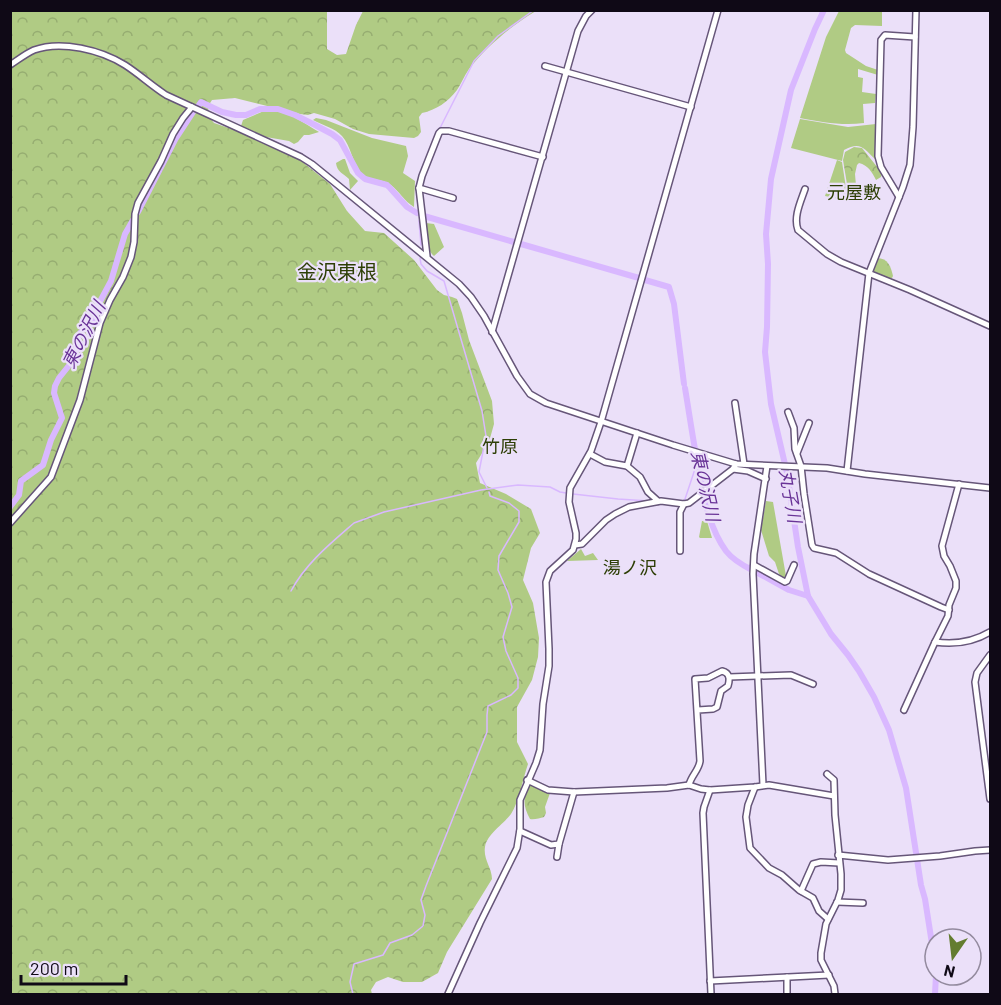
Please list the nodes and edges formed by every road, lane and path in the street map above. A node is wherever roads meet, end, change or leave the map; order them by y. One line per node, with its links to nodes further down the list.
1 (592, 10): 7 (street)
2 (718, 10): 9 (street)
3 (916, 10): 4 (street)
4 (915, 37): 13 (street); 13 (street)
5 (10, 65): 8 (street)
6 (545, 66): 7 (street)
7 (566, 72): 9 (street); 10 (street)
8 (192, 107): 15 (street); 37 (street)
9 (691, 107): 21 (street)
10 (543, 157): 11 (street); 18 (street)
11 (419, 188): 14 (street); 15 (street)
12 (805, 189): 16 (street)
13 (899, 197): 16 (street)
14 (453, 198)
15 (427, 256): 18 (street)
16 (869, 273): 17 (street); 31 (street)
17 (990, 326)
18 (492, 332): 21 (street)
19 (735, 403): 26 (street)
20 (788, 412): 24 (street)
21 (601, 422): 23 (street); 25 (street)
22 (809, 423): 24 (street)
23 (637, 434): 27 (street); 30 (street)
24 (797, 453): 29 (street)
25 (590, 454): 27 (street); 38 (street)
26 (744, 464): 28 (street); 30 (street)
27 (627, 466): 35 (street)
28 (769, 466): 29 (street); 32 (street)
29 (801, 466): 31 (street); 42 (street)
30 (735, 467): 32 (street); 36 (street)
31 (847, 471): 33 (street)
32 (766, 478): 40 (street)
33 (959, 484): 34 (street); 42 (street)
34 (990, 488)
35 (658, 501): 36 (street); 38 (street)
36 (684, 504): 39 (street)
37 (10, 523)
38 (575, 545): 52 (street)
39 (680, 551)
40 (754, 565): 41 (street); 46 (street)
41 (794, 565)
42 (949, 610): 44 (street)
43 (990, 633): 44 (street)
44 (935, 642): 50 (street)
45 (990, 655): 59 (street)
46 (758, 676): 47 (street); 48 (street); 54 (street)
47 (729, 677): 49 (street); 49 (street)
48 (813, 684)
49 (698, 710): 53 (street)
50 (904, 710)
51 (827, 774): 58 (street)
52 (527, 780): 57 (street); 60 (street)
53 (689, 785): 56 (street); 57 (street)
54 (763, 785): 55 (street); 58 (street)
55 (755, 787): 56 (street); 66 (street)
56 (710, 790): 72 (street)
57 (574, 792): 61 (street)
58 (834, 796): 63 (street)
59 (990, 799)
60 (520, 831): 61 (street); 73 (street)
61 (559, 844): 64 (street)
62 (990, 850): 63 (street)
63 (838, 855): 65 (street)
64 (557, 857)
65 (839, 863): 66 (street); 67 (street)
66 (801, 891): 69 (street)
67 (837, 902): 68 (street); 69 (street)
68 (863, 903)
69 (828, 919): 70 (street)
70 (829, 975): 71 (street); 76 (street)
71 (788, 977): 72 (street); 75 (street)
72 (710, 981): 74 (street)
73 (448, 994)
74 (711, 994)
75 (787, 994)
76 (835, 994)

